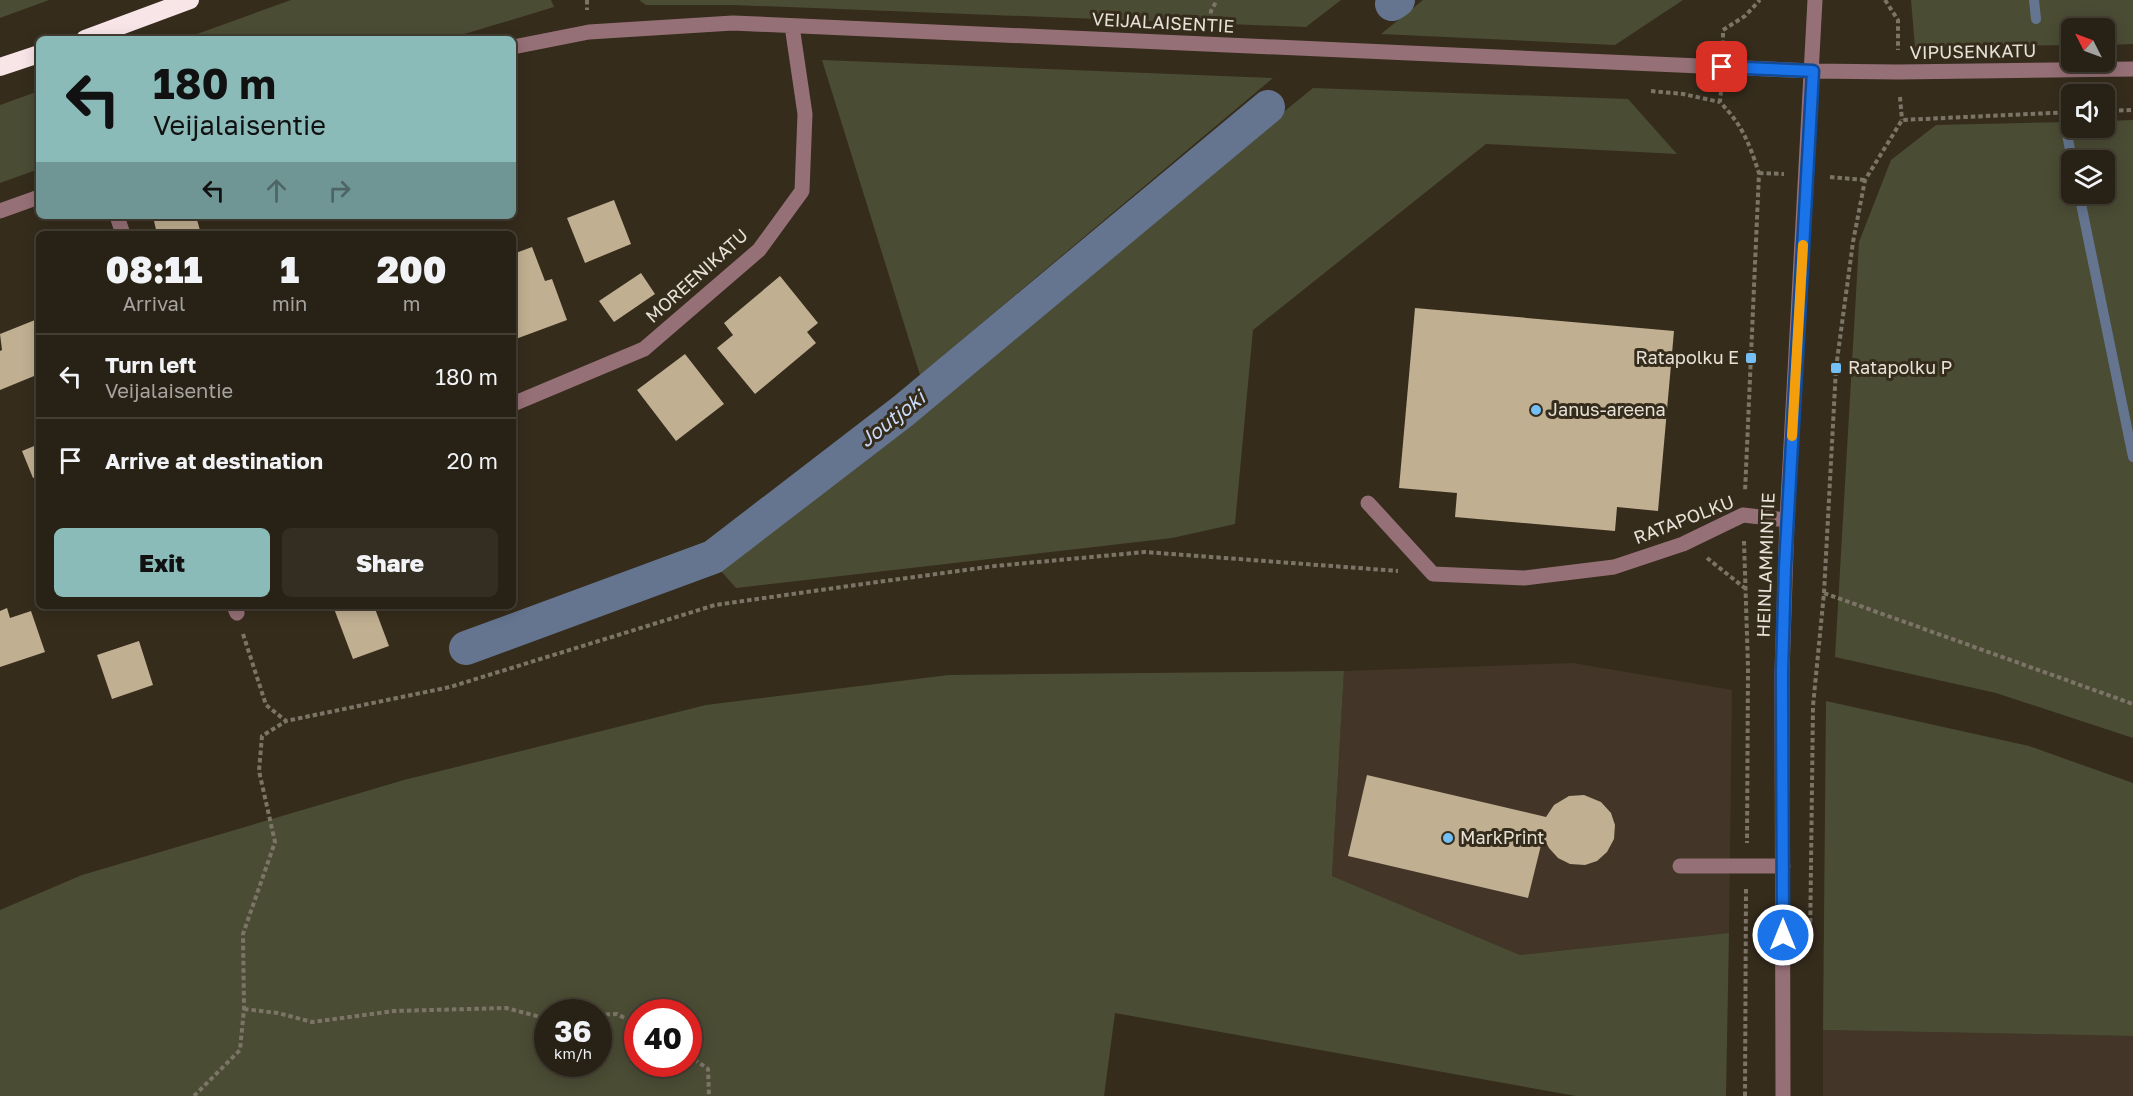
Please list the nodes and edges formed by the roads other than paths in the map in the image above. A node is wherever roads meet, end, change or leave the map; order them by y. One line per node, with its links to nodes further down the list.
1 (190, 0): 4 (highway)
2 (1815, 0): 9 (street, HEINLAMMINTIE)
3 (792, 26): 5 (street, VEIJALAISENTIE); 9 (street, VEIJALAISENTIE); 12 (street, MOREENIKATU)
4 (93, 36)
5 (516, 46)
6 (36, 55): 7 (highway)
7 (0, 67)
8 (2133, 69): 9 (street, VIPUSENKATU)
9 (1813, 71): 14 (street, HEINLAMMINTIE)
10 (36, 198): 11 (street)
11 (0, 211)
12 (516, 403)
13 (1368, 503): 14 (street, RATAPOLKU)
14 (1787, 520): 16 (street, HEINLAMMINTIE)
15 (1680, 866): 16 (street)
16 (1783, 867): 17 (street, HEINLAMMINTIE)
17 (1783, 1096)

